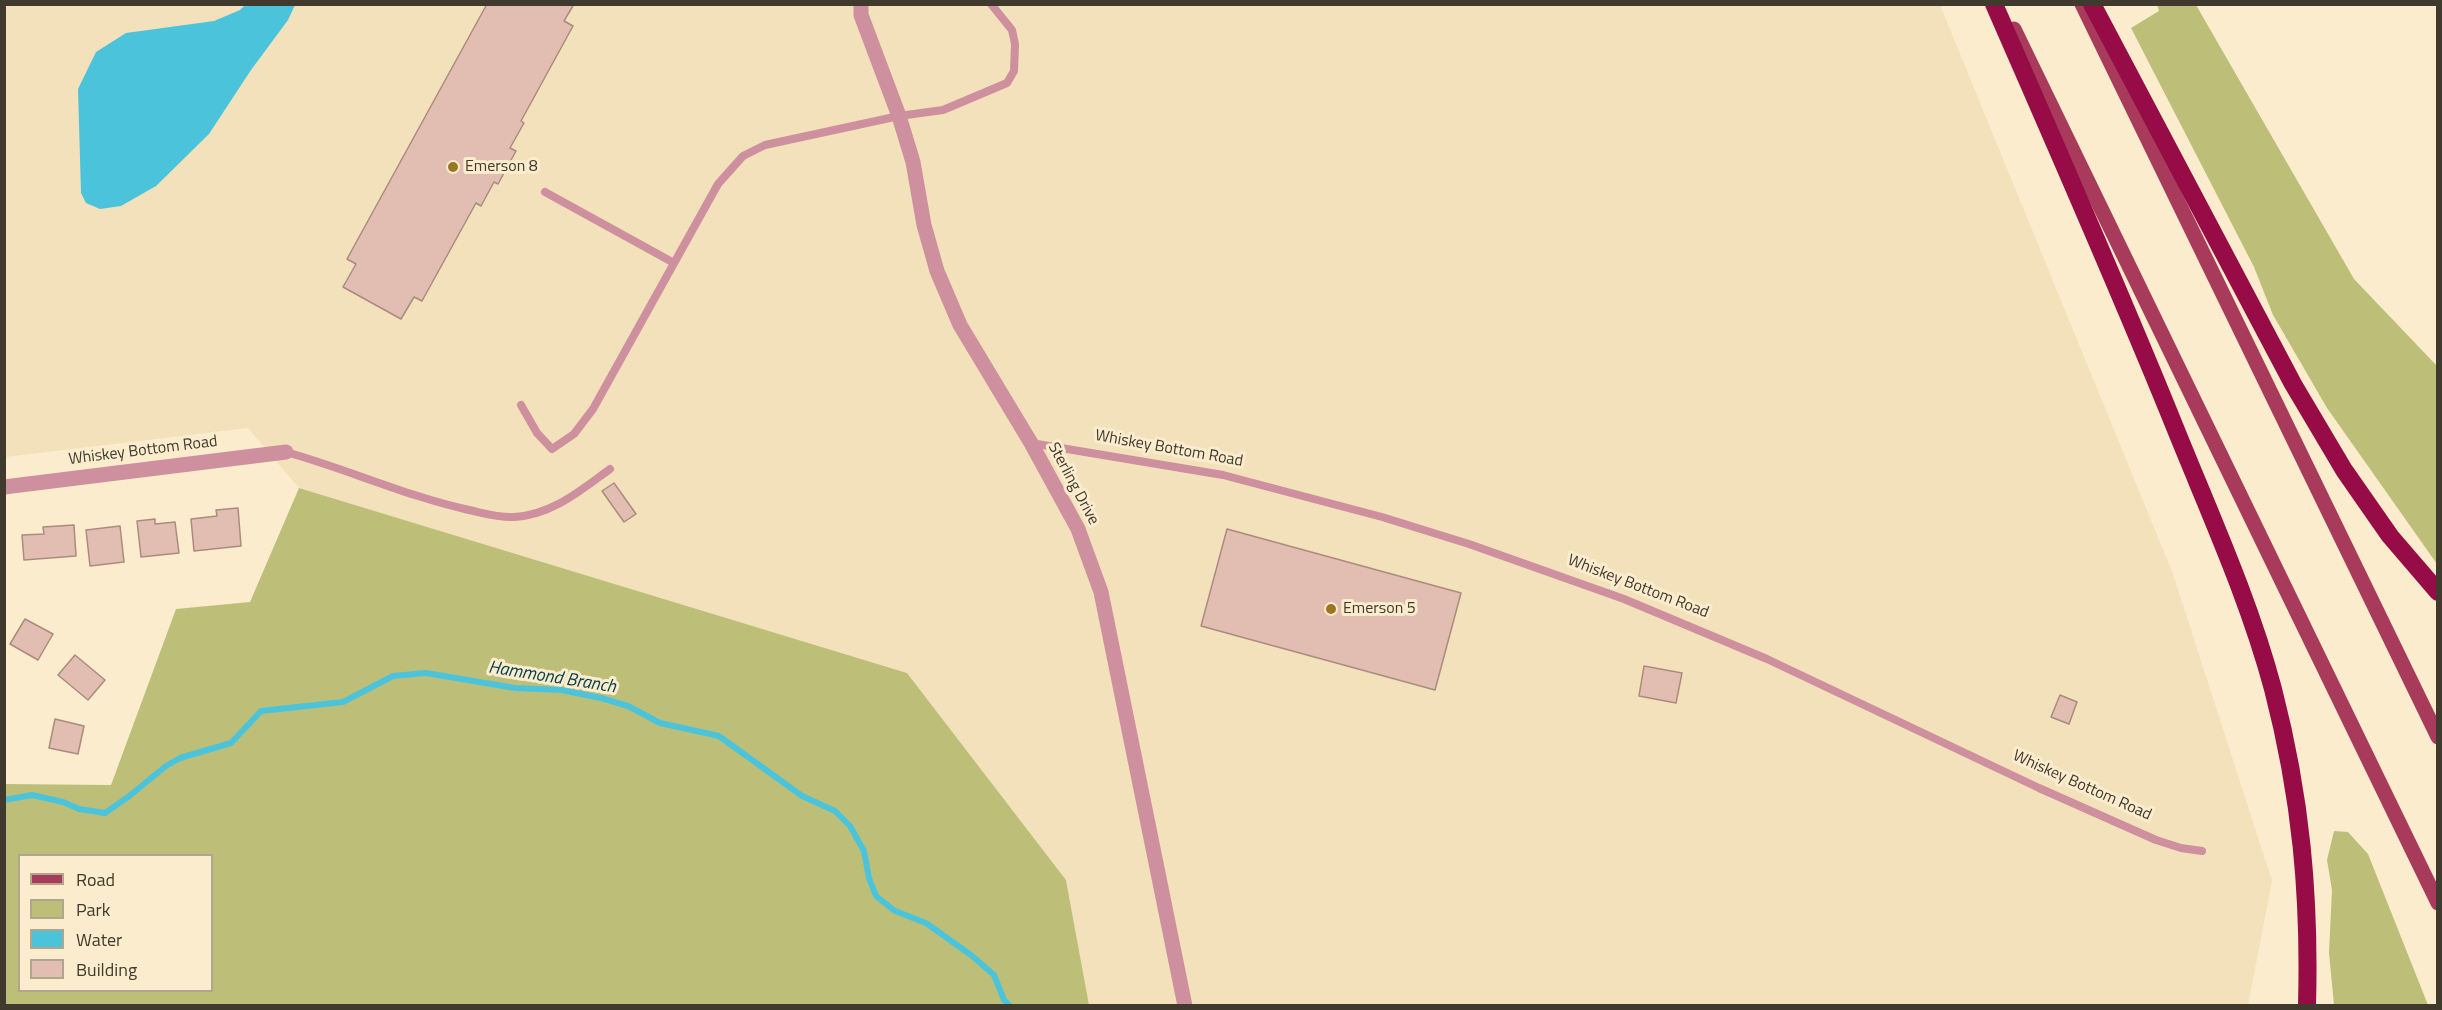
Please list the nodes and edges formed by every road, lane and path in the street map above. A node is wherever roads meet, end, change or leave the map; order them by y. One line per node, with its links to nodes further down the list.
1 (861, 4): 7 (street, Sterling Drive)
2 (990, 4): 7 (lane)
3 (1994, 4): 20 (highway)
4 (2002, 4): 18 (main road)
5 (2082, 4): 16 (main road)
6 (2092, 4): 15 (highway)
7 (899, 116): 9 (lane); 11 (street, Sterling Drive)
8 (545, 192): 9 (lane)
9 (674, 263): 10 (lane)
10 (521, 405)
11 (1031, 443): 17 (lane, Whiskey Bottom Road); 19 (street, Sterling Drive)
12 (286, 452): 13 (lane); 14 (street, Whiskey Bottom Road)
13 (610, 469)
14 (4, 487)
15 (2438, 592)
16 (2438, 737)
17 (2202, 851)
18 (2438, 903)
19 (1185, 1005)
20 (2307, 1005)

